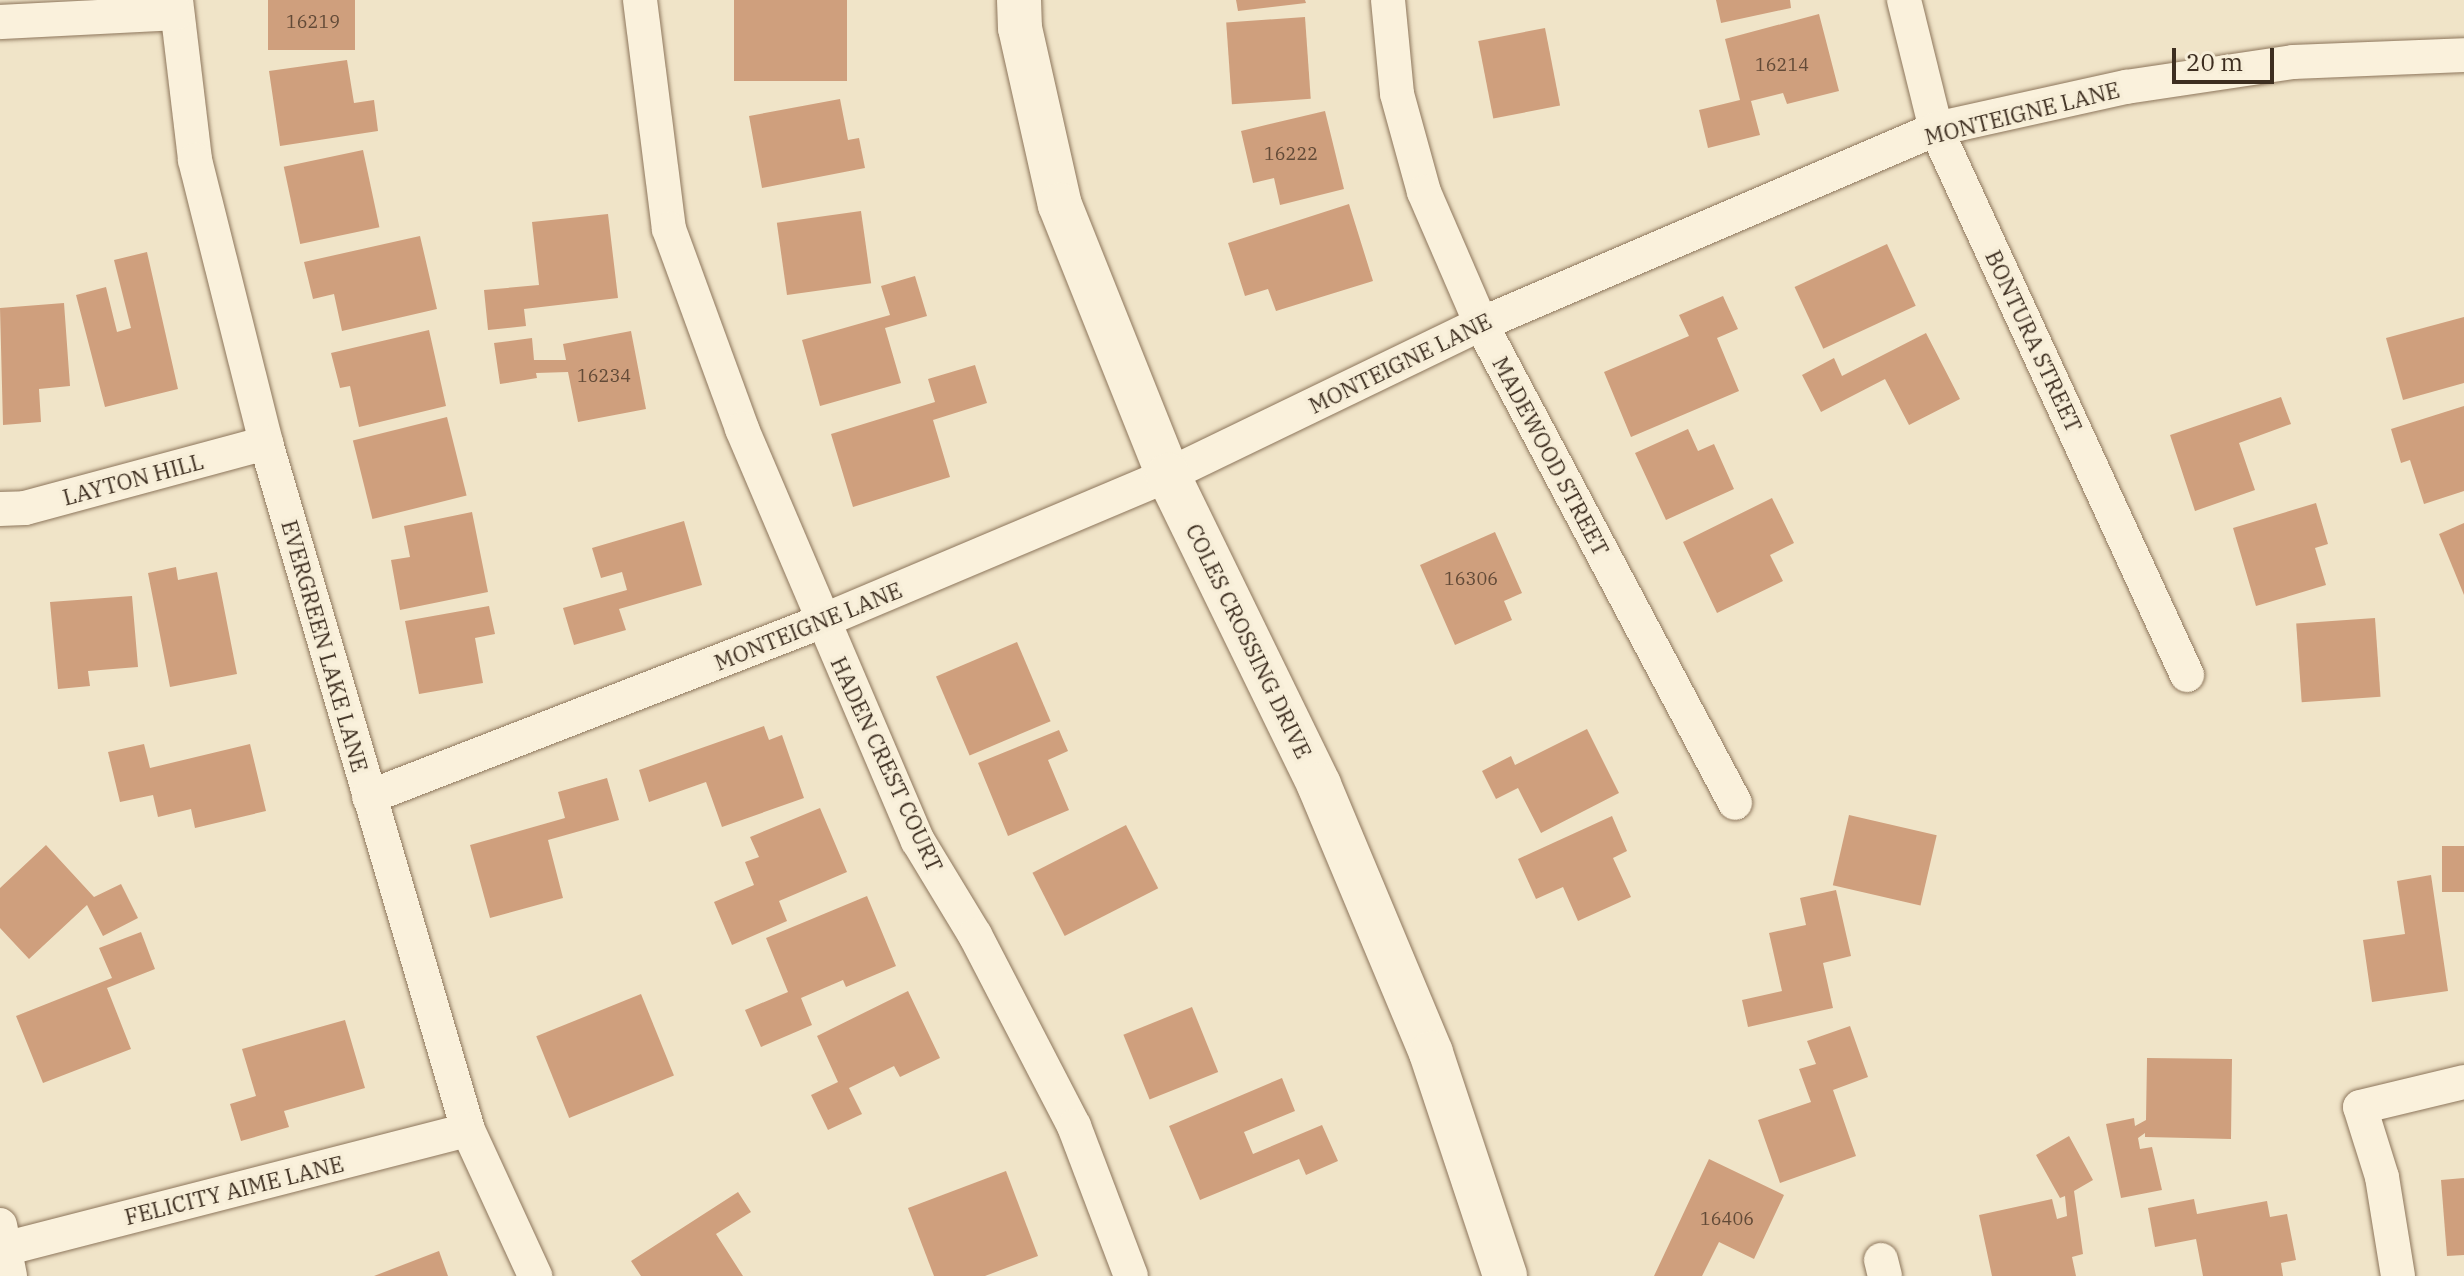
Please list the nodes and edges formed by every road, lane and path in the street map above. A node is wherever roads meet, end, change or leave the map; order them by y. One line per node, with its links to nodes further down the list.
1 (640, 0): 13 (street, HADEN CREST COURT)
2 (1019, 0): 11 (street, COLES CROSSING DRIVE)
3 (1388, 0): 9 (street, MADEWOOD STREET)
4 (1904, 0): 8 (street, BONTURA STREET)
5 (176, 7): 6 (street); 10 (street, EVERGREEN LAKE LANE)
6 (0, 22)
7 (2464, 55): 8 (street, MONTEIGNE LANE)
8 (1936, 129): 9 (street, MONTEIGNE LANE); 14 (street, BONTURA STREET)
9 (1481, 324): 11 (street, MONTEIGNE LANE); 16 (street, MADEWOOD STREET)
10 (266, 443): 12 (street, LAYTON HILL); 15 (street, EVERGREEN LAKE LANE)
11 (1168, 475): 13 (street, MONTEIGNE LANE); 22 (street, COLES CROSSING DRIVE)
12 (0, 509)
13 (820, 622): 15 (street, MONTEIGNE LANE); 21 (street, HADEN CREST COURT)
14 (2187, 675)
15 (369, 797): 18 (street, EVERGREEN LAKE LANE)
16 (1735, 803)
17 (2464, 1082): 23 (street)
18 (468, 1130): 19 (street, FELICITY AIME LANE); 20 (street, EVERGREEN LAKE LANE)
19 (4, 1250)
20 (535, 1276)
21 (1131, 1276)
22 (1505, 1276)
23 (2398, 1276)

